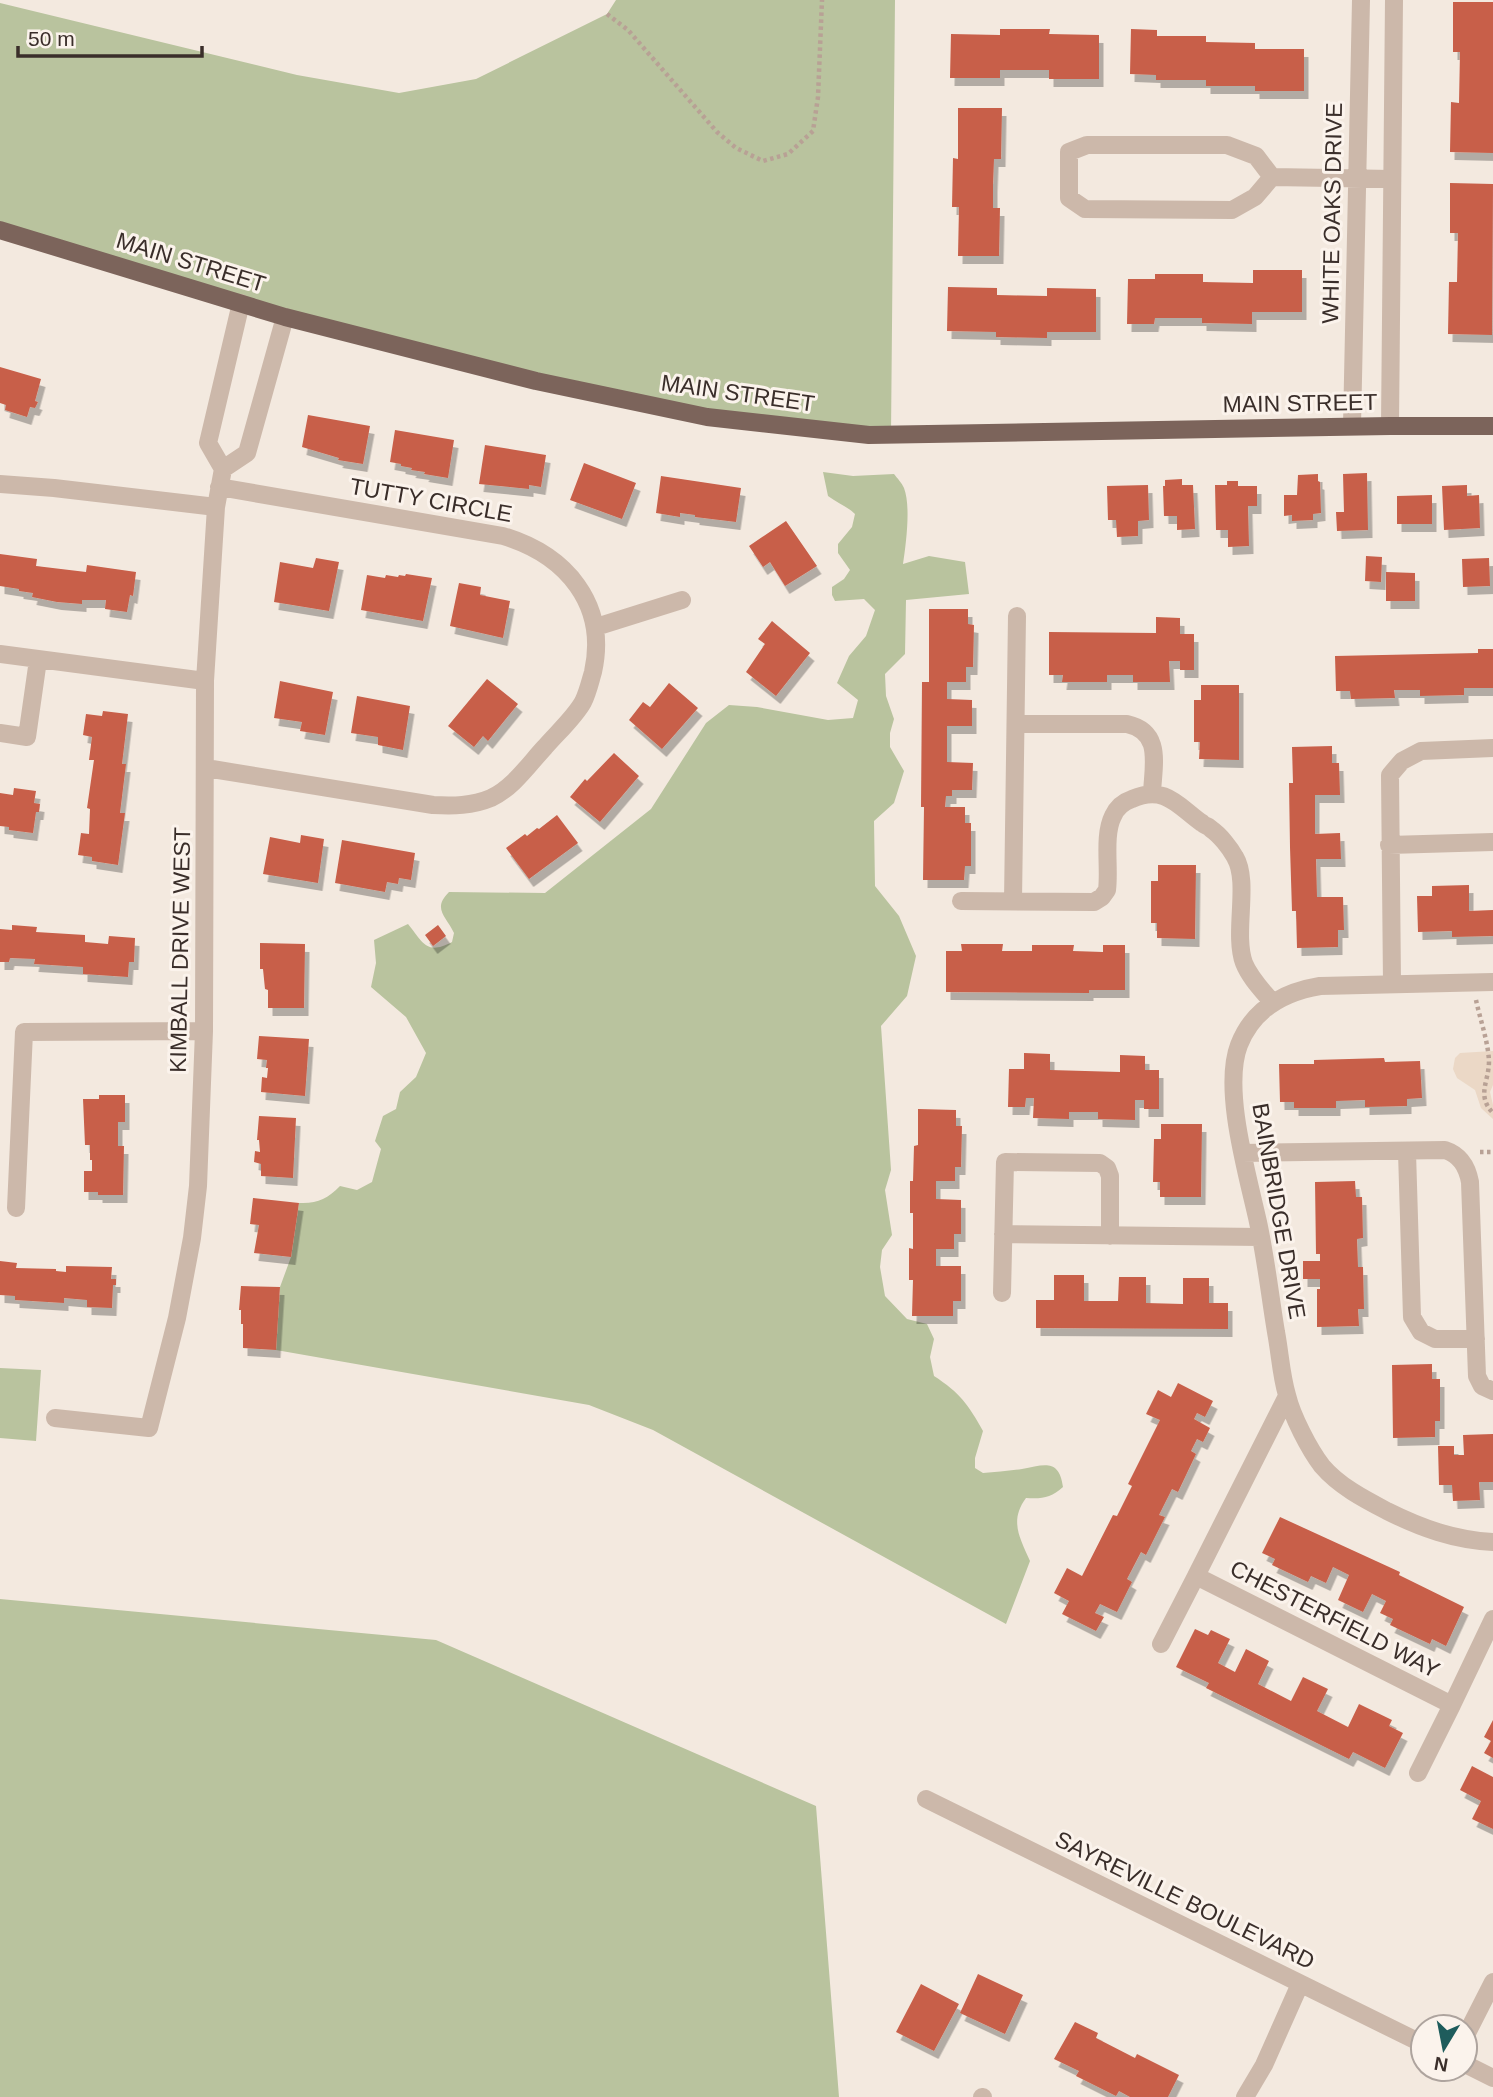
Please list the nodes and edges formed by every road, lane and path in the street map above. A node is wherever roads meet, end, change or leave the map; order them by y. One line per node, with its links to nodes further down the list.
1 (822, 0): 4 (path)
2 (1361, 0): 6 (street, WHITE OAKS DRIVE)
3 (1394, 0): 7 (street)
4 (607, 13)
5 (1272, 177): 5 (street); 6 (street)
6 (1357, 179): 7 (street); 11 (street, WHITE OAKS DRIVE)
7 (1392, 179): 12 (street)
8 (0, 230): 9 (main road, MAIN STREET)
9 (241, 303): 10 (main road, MAIN STREET); 14 (street)
10 (285, 317): 11 (main road, MAIN STREET); 14 (street)
11 (1352, 426): 12 (main road, MAIN STREET)
12 (1390, 426): 13 (main road, MAIN STREET)
13 (1493, 426)
14 (223, 469): 16 (street, KIMBALL DRIVE WEST)
15 (0, 484): 17 (street)
16 (219, 487): 17 (street, KIMBALL DRIVE WEST); 20 (street, TUTTY CIRCLE)
17 (216, 507): 23 (street, KIMBALL DRIVE WEST)
18 (682, 600): 20 (street)
19 (1017, 617): 24 (street)
20 (596, 627): 27 (street, TUTTY CIRCLE)
21 (0, 654): 22 (street)
22 (38, 660): 23 (street); 25 (street)
23 (205, 681): 27 (street, KIMBALL DRIVE WEST)
24 (1016, 724): 28 (street); 32 (street)
25 (0, 733)
26 (1493, 748): 30 (street)
27 (206, 768): 37 (street, KIMBALL DRIVE WEST)
28 (1152, 794): 32 (street); 36 (street)
29 (1493, 842): 30 (street)
30 (1389, 845): 35 (street)
31 (961, 901): 32 (street)
32 (1013, 901)
33 (1473, 982): 34 (street, BAINBRIDGE DRIVE); 35 (street, BAINBRIDGE DRIVE); 38 (path)
34 (1493, 982)
35 (1392, 984): 36 (street, BAINBRIDGE DRIVE)
36 (1272, 1002): 40 (street, BAINBRIDGE DRIVE)
37 (204, 1031): 41 (street); 49 (street, KIMBALL DRIVE WEST)
38 (1493, 1114)
39 (1407, 1152): 40 (street); 46 (street); 46 (street)
40 (1243, 1153): 44 (street, BAINBRIDGE DRIVE)
41 (16, 1208)
42 (1003, 1234): 43 (street); 43 (street); 45 (street)
43 (1110, 1236): 44 (street)
44 (1261, 1237): 48 (street, BAINBRIDGE DRIVE)
45 (1002, 1293)
46 (1476, 1339): 47 (street)
47 (1493, 1391)
48 (1287, 1396): 50 (street, BAINBRIDGE DRIVE); 51 (street, CHESTERFIELD WAY)
49 (55, 1418)
50 (1493, 1542)
51 (1196, 1576): 53 (street, CHESTERFIELD WAY); 54 (street, CHESTERFIELD WAY)
52 (1493, 1619): 54 (street, CHESTERFIELD WAY)
53 (1161, 1644)
54 (1452, 1705): 55 (street, CHESTERFIELD WAY)
55 (1418, 1773)
56 (926, 1798): 58 (street, SAYREVILLE BOULEVARD)
57 (1493, 1982): 59 (street)
58 (1300, 1984): 60 (street, SAYREVILLE BOULEVARD); 61 (street)
59 (1477, 2013)
60 (1409, 2037)
61 (1245, 2097)

